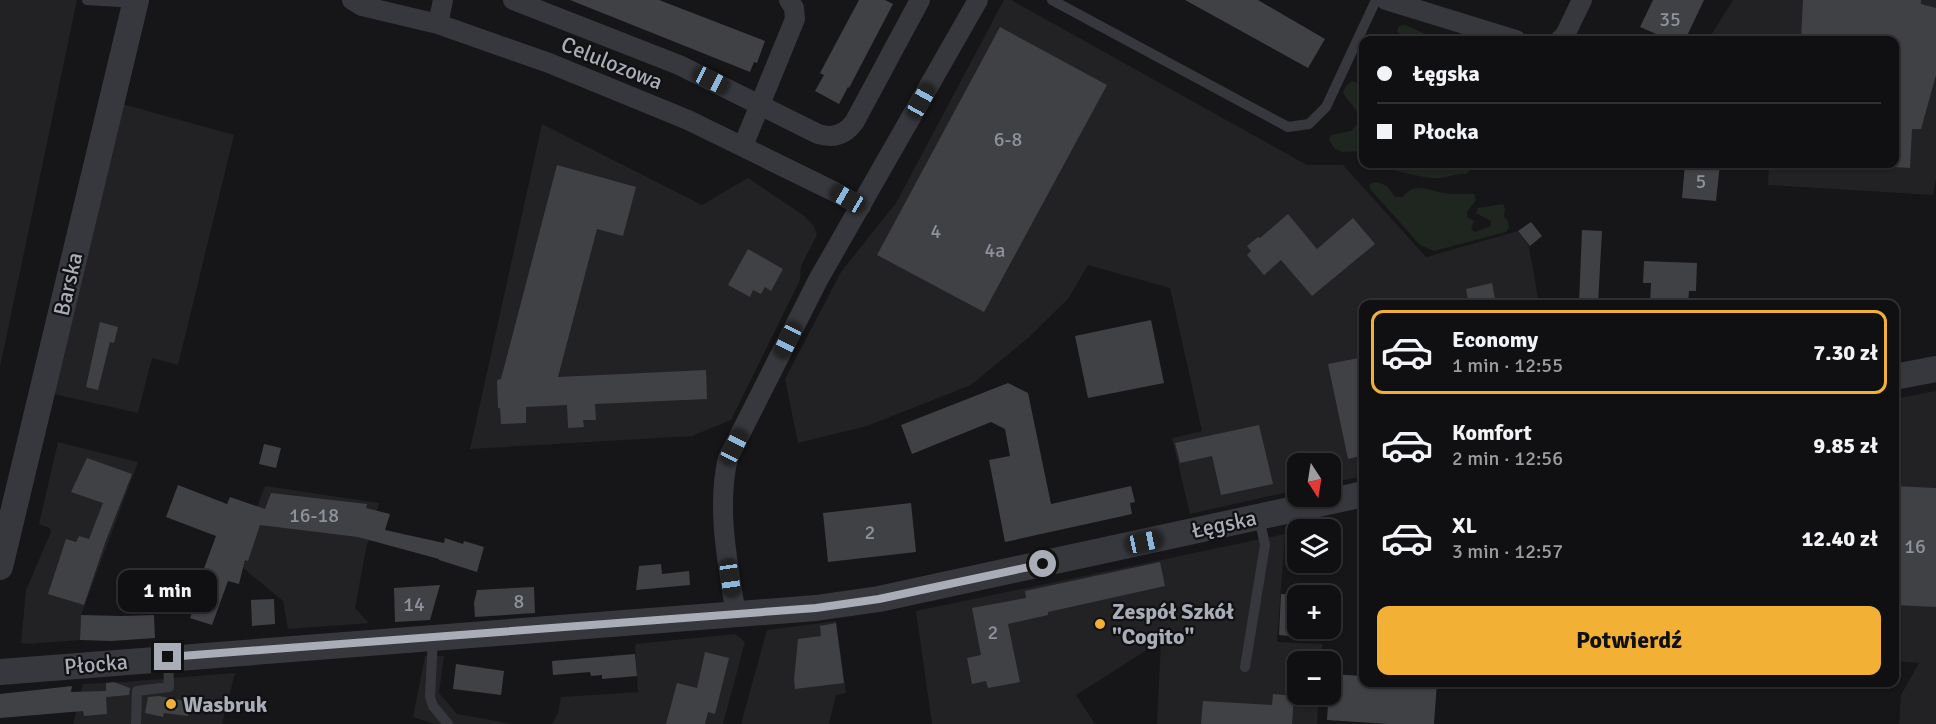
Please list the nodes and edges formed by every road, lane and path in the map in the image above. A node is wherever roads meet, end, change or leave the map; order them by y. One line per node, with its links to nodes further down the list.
1 (87, 0): 12 (lane)
2 (352, 0): 13 (street)
3 (443, 0): 13 (street)
4 (513, 0): 18 (street)
5 (789, 0): 18 (street)
6 (920, 0): 18 (street)
7 (978, 0): 20 (street)
8 (1052, 0): 15 (lane)
9 (1376, 0): 14 (lane)
10 (1386, 0): 16 (street)
11 (1582, 0): 17 (street)
12 (136, 1): 25 (street, Barska)
13 (438, 24): 19 (street, Celulozowa)
14 (1359, 36)
15 (1359, 36)
16 (1501, 36)
17 (1564, 36)
18 (760, 105): 19 (street)
19 (742, 146): 20 (street, Celulozowa)
20 (861, 206): 27 (street)
21 (1936, 369): 22 (street)
22 (1899, 377)
23 (1359, 495): 24 (street, Łęgska)
24 (1259, 517): 26 (street, Łęgska); 30 (lane)
25 (0, 567)
26 (944, 585): 27 (street, Płocka)
27 (736, 615): 28 (street, Płocka)
28 (433, 637): 29 (street, Płocka); 33 (lane)
29 (168, 657): 31 (street, Płocka); 32 (lane)
30 (1245, 667)
31 (0, 672)
32 (136, 724)
33 (448, 724)

